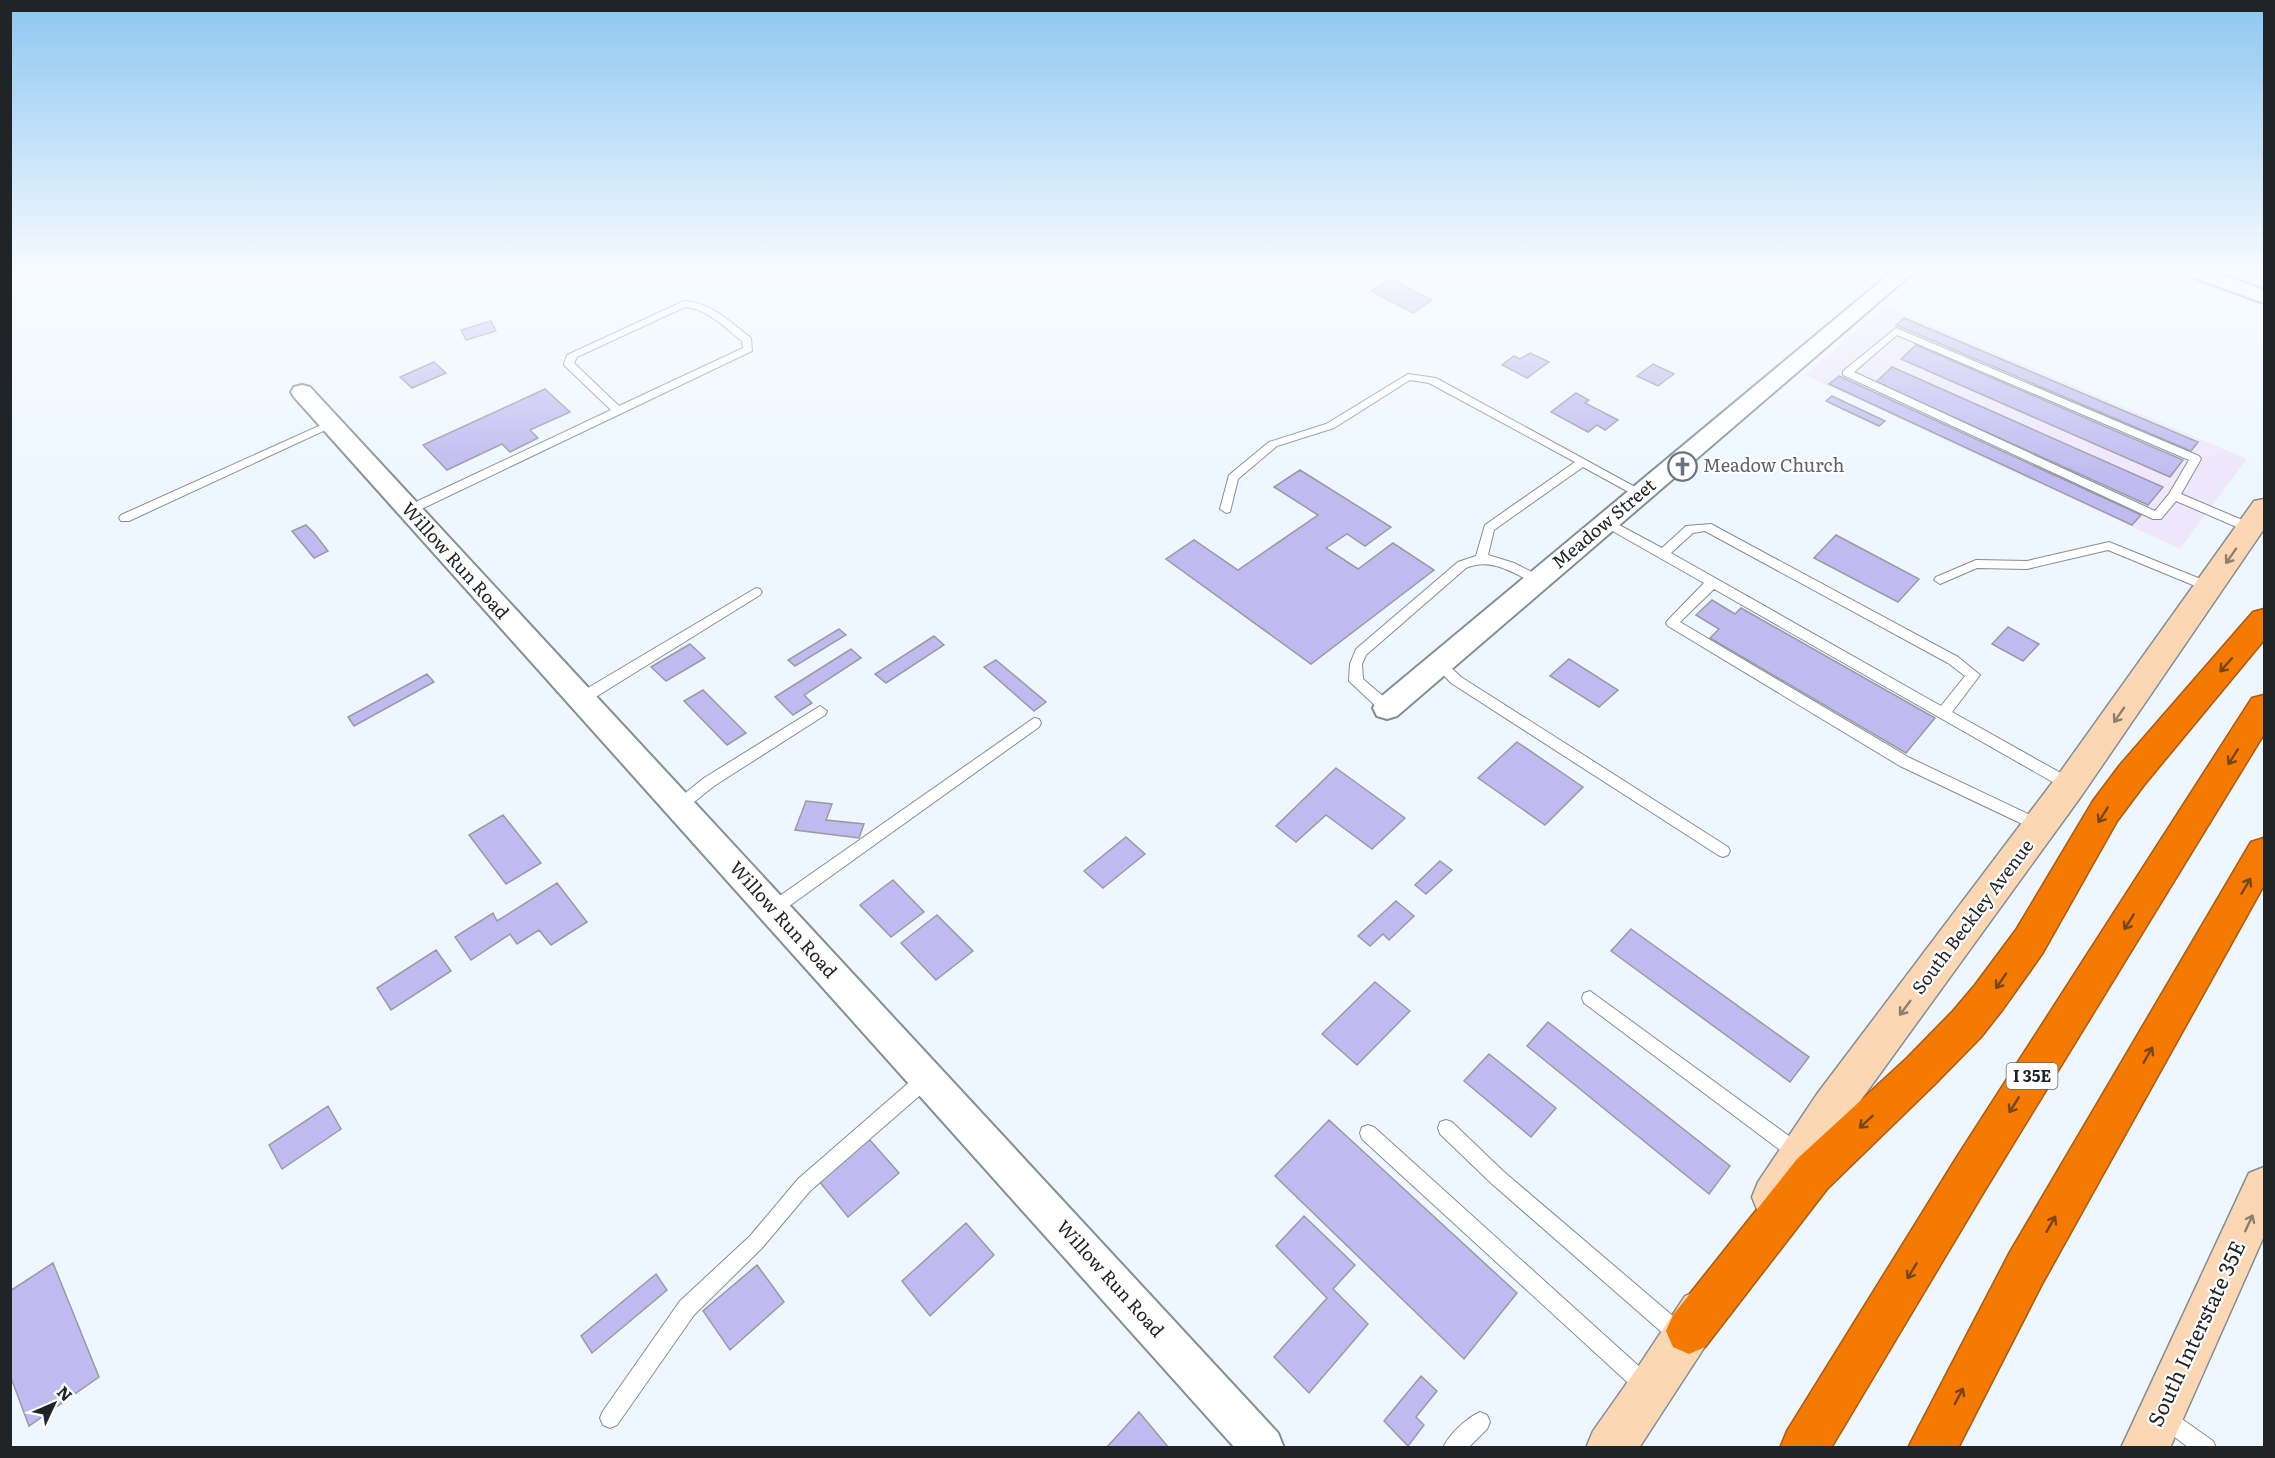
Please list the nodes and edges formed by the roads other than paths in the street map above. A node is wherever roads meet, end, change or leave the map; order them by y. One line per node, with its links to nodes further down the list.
1 (607, 339): 7 (lane)
2 (746, 339): 7 (lane)
3 (1824, 339): 10 (street, Meadow Street)
4 (1886, 339): 11 (lane)
5 (1915, 339): 11 (lane)
6 (302, 392): 8 (street, Willow Run Road)
7 (618, 411): 13 (lane)
8 (330, 424): 13 (street, Willow Run Road); 14 (lane)
9 (1583, 462): 10 (lane); 12 (lane); 18 (lane)
10 (1640, 493): 16 (street, Meadow Street)
11 (2174, 496): 15 (lane)
12 (1226, 508)
13 (409, 510): 26 (street, Willow Run Road)
14 (125, 518)
15 (2257, 518): 22 (main road, South Beckley Avenue, one-way to 22)
16 (1606, 522): 17 (lane); 19 (street, Meadow Street)
17 (1663, 554): 21 (lane); 30 (lane)
18 (1482, 557): 19 (lane); 28 (lane)
19 (1538, 580): 25 (street, Meadow Street)
20 (1940, 580): 22 (lane)
21 (1713, 582): 30 (lane); 34 (lane)
22 (2209, 587): 32 (main road, South Beckley Avenue, one-way to 32)
23 (756, 592): 26 (lane)
24 (2265, 620): 44 (highway, one-way to 44)
25 (1439, 664): 28 (street, Meadow Street); 35 (lane)
26 (581, 699): 33 (street, Willow Run Road)
27 (2265, 707): 52 (highway, I 35E, one-way to 52)
28 (1387, 708)
29 (820, 711): 33 (lane)
30 (1943, 714): 32 (lane)
31 (1034, 723): 37 (lane)
32 (2070, 785): 34 (main road, South Beckley Avenue)
33 (679, 806): 37 (street, Willow Run Road)
34 (2040, 826): 42 (main road, South Beckley Avenue, one-way to 42)
35 (1723, 851)
36 (2265, 853): 53 (highway, one-way to 36)
37 (773, 909): 39 (street, Willow Run Road)
38 (1590, 998): 42 (lane)
39 (927, 1078): 46 (lane); 49 (street, Willow Run Road)
40 (1446, 1128): 44 (lane)
41 (1368, 1133): 45 (lane)
42 (1800, 1155): 44 (main road, South Beckley Avenue)
43 (2265, 1188): 48 (main road, South Interstate 35E, one-way to 43)
44 (1687, 1334): 45 (main road, South Beckley Avenue)
45 (1651, 1390): 51 (main road, South Beckley Avenue)
46 (610, 1418)
47 (1480, 1422): 50 (lane)
48 (2153, 1431): 54 (lane)
49 (1263, 1448)
50 (1453, 1448)
51 (1611, 1448)
52 (1804, 1448)
53 (1932, 1448)
54 (2206, 1448)

